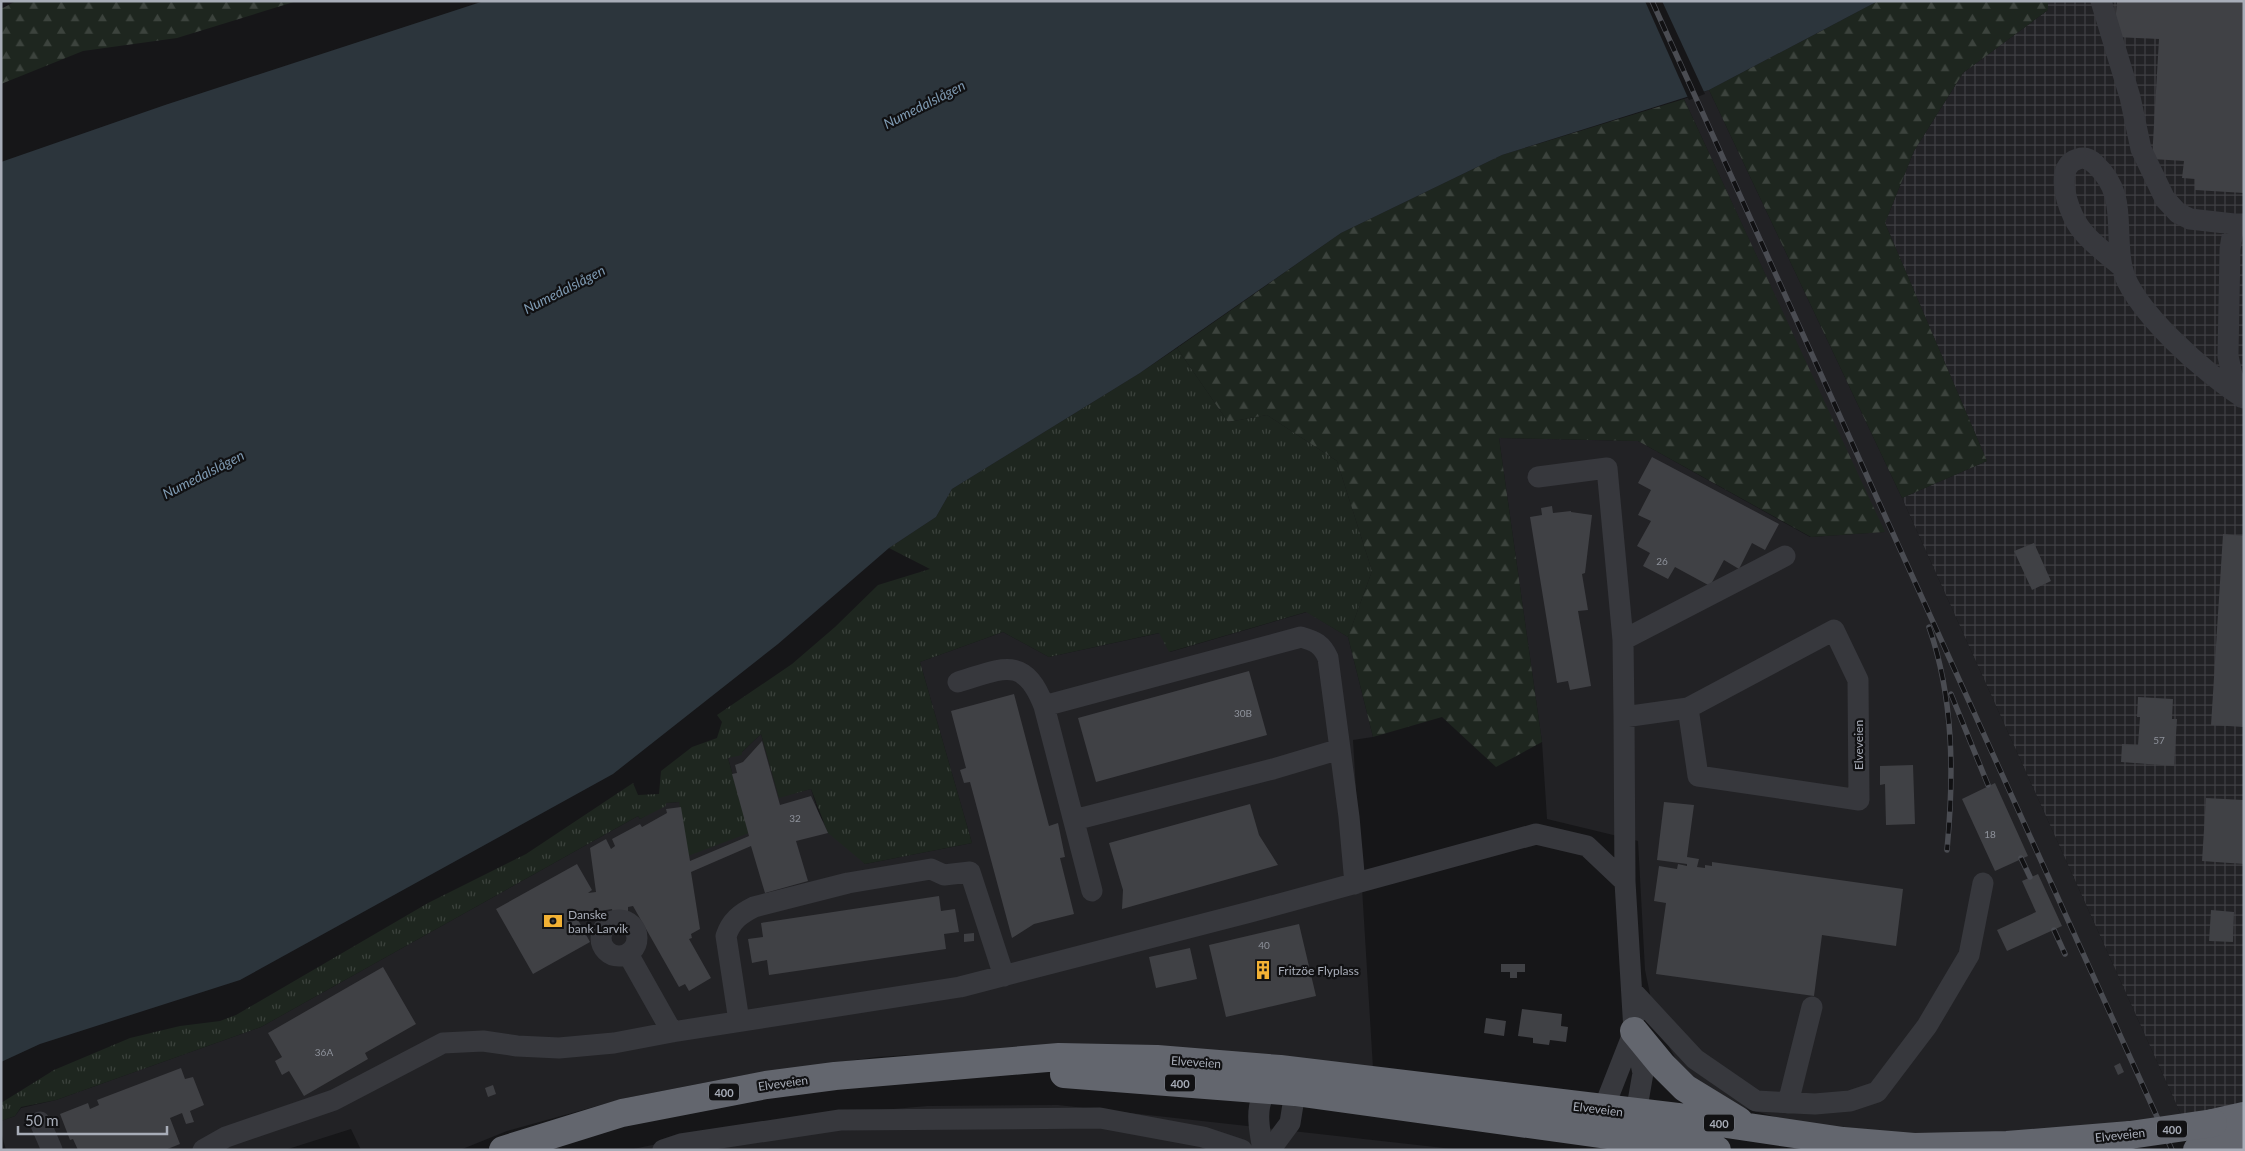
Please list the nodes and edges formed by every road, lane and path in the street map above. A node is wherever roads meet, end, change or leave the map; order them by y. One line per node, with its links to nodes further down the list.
1 (2101, 1): 2 (lane)
2 (2239, 224): 4 (lane)
3 (2122, 267): 4 (lane)
4 (2243, 398)
5 (1538, 477): 7 (lane)
6 (1785, 556): 7 (lane)
7 (1623, 640): 11 (lane)
8 (958, 682): 9 (lane)
9 (1044, 706): 12 (lane); 13 (lane)
10 (1688, 708): 10 (lane, Elveveien); 11 (lane, Elveveien)
11 (1624, 717): 14 (lane)
12 (1340, 749): 13 (lane); 16 (lane)
13 (1074, 820): 17 (lane)
14 (1625, 882): 16 (lane); 20 (lane)
15 (1983, 883): 27 (lane)
16 (1355, 884): 19 (lane)
17 (1092, 891)
18 (628, 954): 24 (lane)
19 (1004, 976): 22 (lane); 22 (lane)
20 (1632, 991): 23 (lane); 27 (lane)
21 (1812, 1007): 27 (lane)
22 (739, 1021): 24 (lane)
23 (1634, 1031): 28 (lane); 29 (lane); 32 (highway, 400)
24 (672, 1032): 36 (lane)
25 (1272, 1079): 26 (highway, Elveveien / 400); 28 (highway, Elveveien / 400); 37 (highway, Elveveien / 400); 40 (lane)
26 (1295, 1092): 33 (highway, Elveveien / 400); 41 (lane)
27 (1788, 1103)
28 (1603, 1110): 29 (highway, Elveveien / 400); 33 (lane)
29 (1636, 1113): 32 (highway, Elveveien / 400); 33 (lane)
30 (2244, 1116): 34 (highway, Elveveien / 400)
31 (40, 1122): 35 (lane)
32 (1749, 1127): 34 (highway, Elveveien / 400, bridge)
33 (1618, 1137): 42 (highway, Elveveien / 400)
34 (2218, 1140)
35 (52, 1150)
36 (203, 1150)
37 (503, 1150)
38 (663, 1150): 39 (lane)
39 (1242, 1150)
40 (1263, 1150)
41 (1270, 1150)
42 (1717, 1150)

